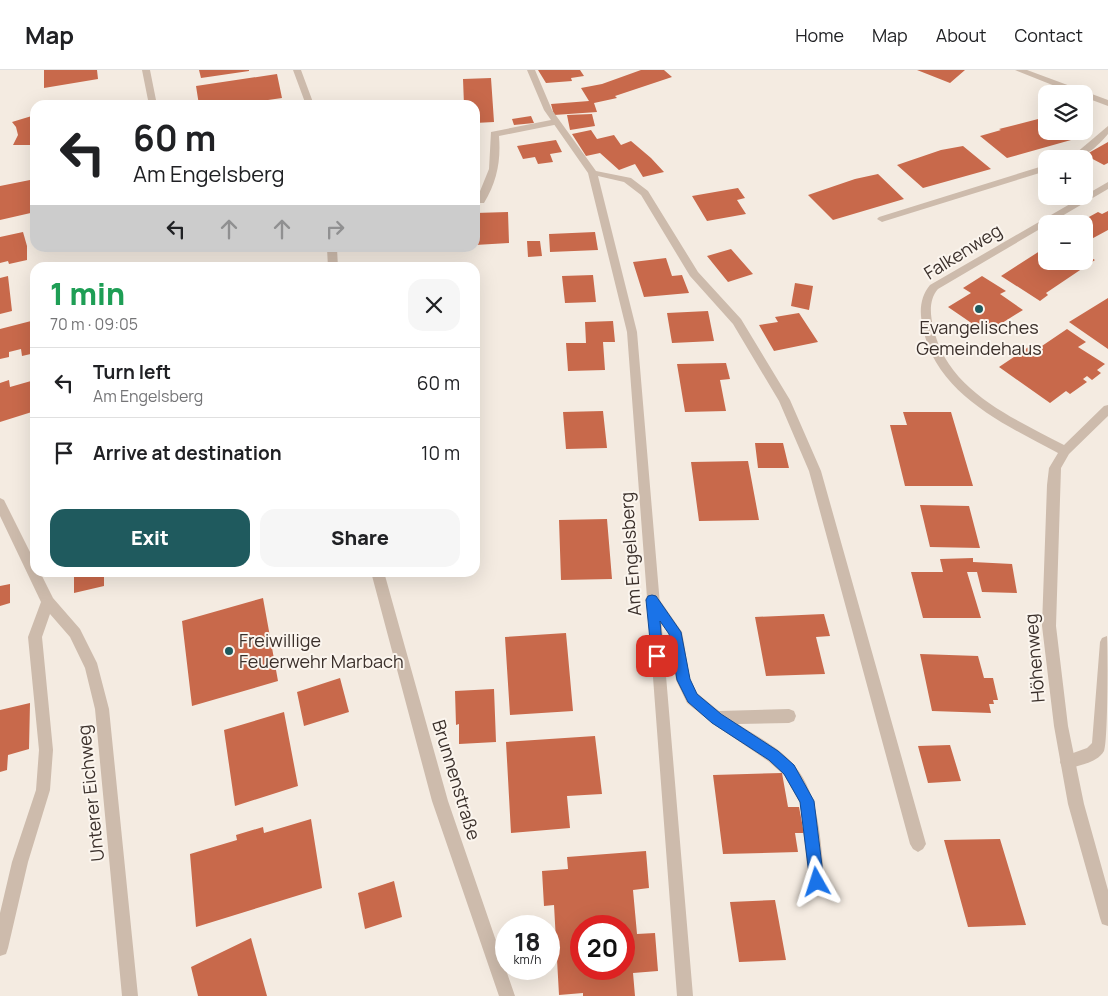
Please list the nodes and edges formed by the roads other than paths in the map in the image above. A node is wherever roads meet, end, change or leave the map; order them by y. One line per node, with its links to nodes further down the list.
1 (146, 70): 5 (street)
2 (297, 70): 6 (street)
3 (531, 70): 8 (street, Am Engelsberg)
4 (1019, 70): 7 (street)
5 (152, 100)
6 (308, 100)
7 (1108, 103)
8 (556, 122): 12 (street, Am Engelsberg); 14 (street)
9 (1108, 129): 10 (street)
10 (1085, 150)
11 (1038, 170): 15 (street)
12 (593, 173): 22 (street, Am Engelsberg); 28 (street)
13 (1108, 185): 17 (street, Falkenweg)
14 (481, 201)
15 (882, 219)
16 (1108, 409): 17 (street, Höhenweg)
17 (1065, 451): 27 (street, Höhenweg)
18 (0, 503): 19 (street, Unterer Eichweg)
19 (30, 565)
20 (36, 577): 23 (street, Unterer Eichweg)
21 (378, 577): 33 (street, Brunnenstraße)
22 (652, 600): 26 (street); 34 (street, Am Engelsberg)
23 (48, 602): 31 (street); 32 (street, Unterer Eichweg)
24 (1107, 642): 27 (street)
25 (790, 716): 26 (street)
26 (717, 718): 29 (street)
27 (1067, 762): 30 (street, Höhenweg)
28 (918, 844)
29 (817, 882)
30 (1108, 918)
31 (0, 948)
32 (130, 996)
33 (507, 996)
34 (684, 996)

